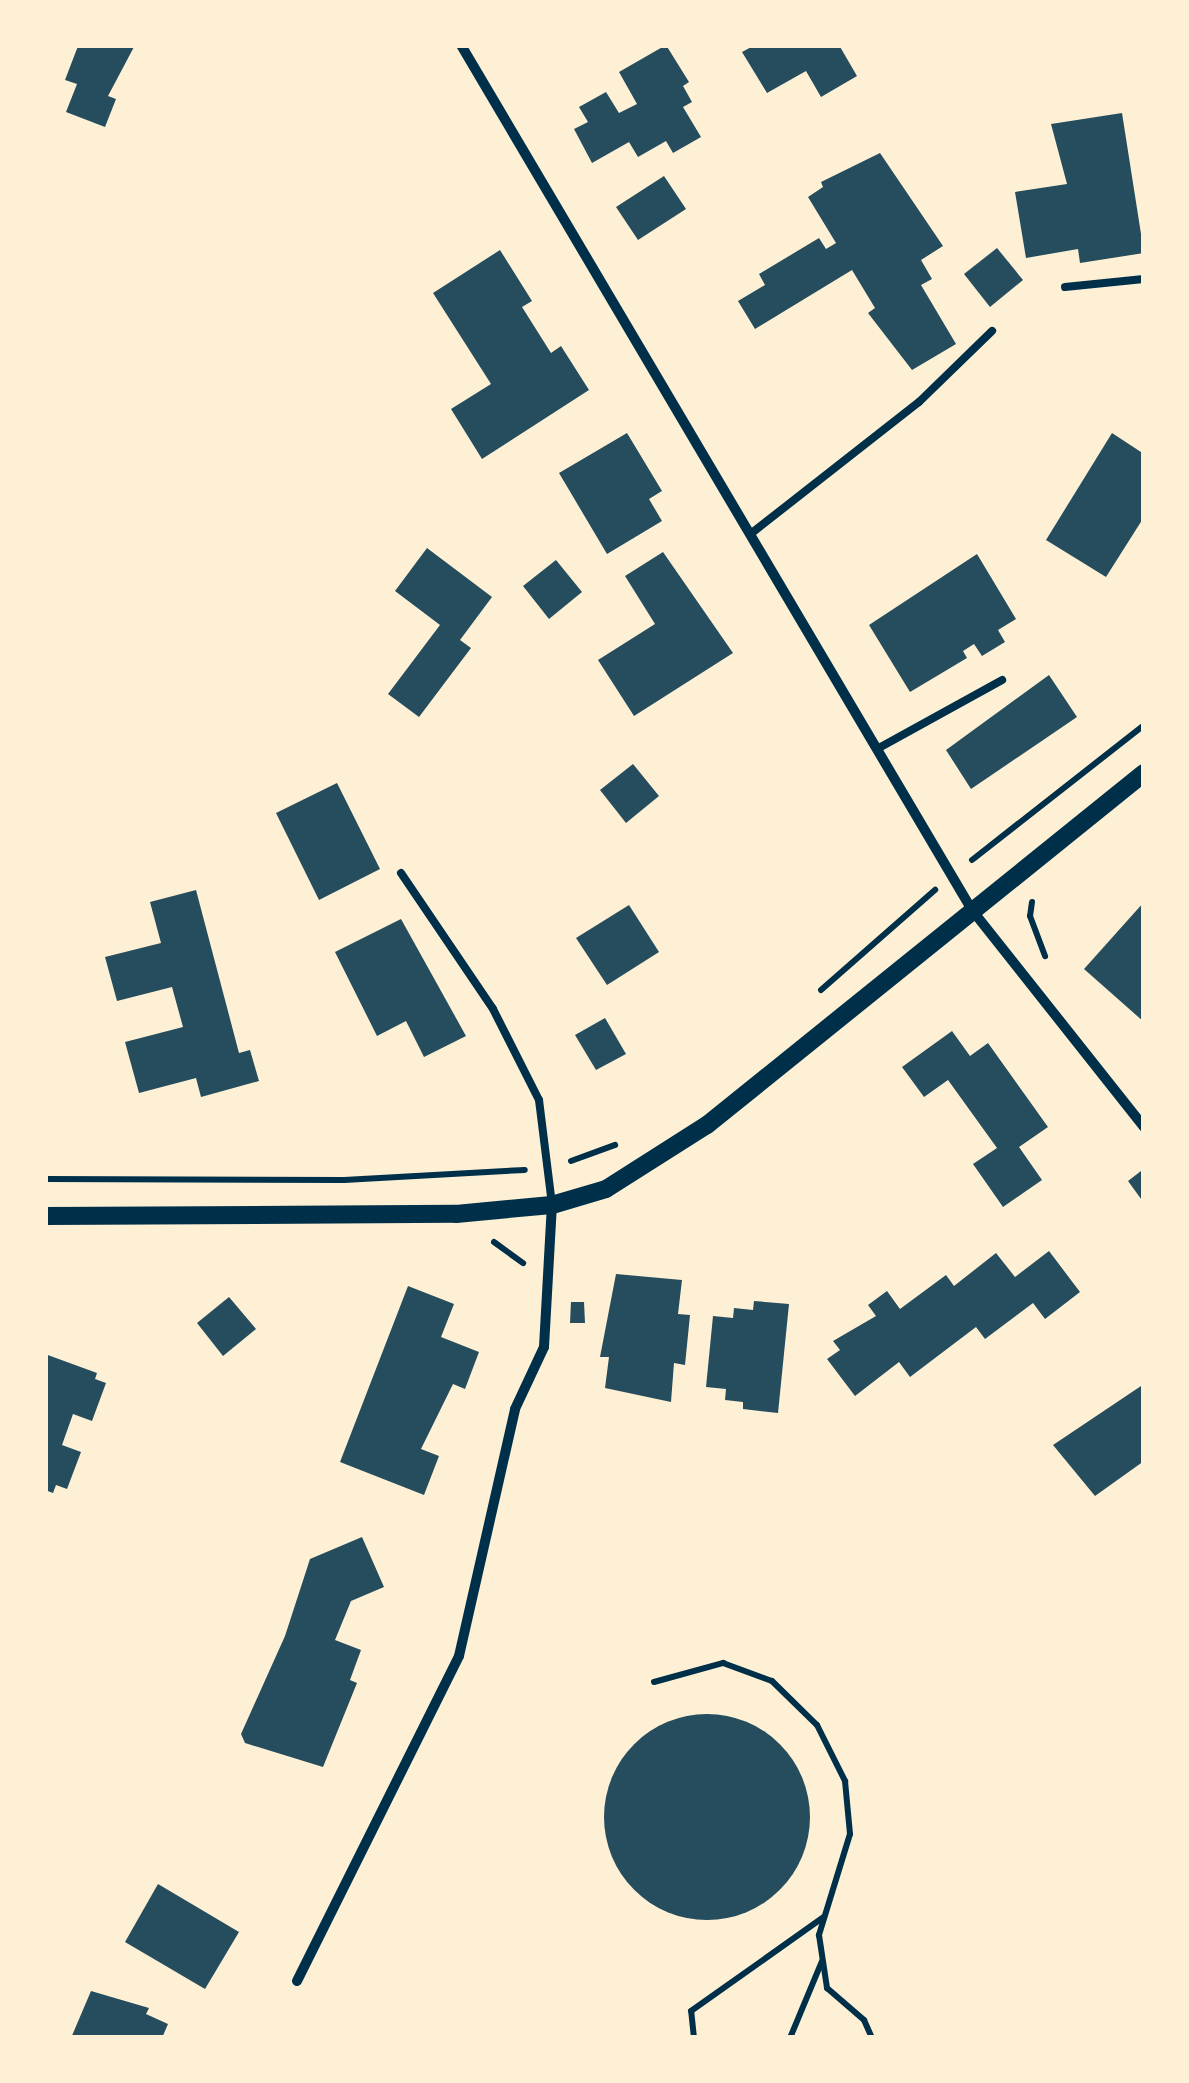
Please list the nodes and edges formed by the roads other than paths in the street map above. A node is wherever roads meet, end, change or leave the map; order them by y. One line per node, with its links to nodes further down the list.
1 (461, 45): 5 (street)
2 (1144, 280): 3 (lane)
3 (1065, 287)
4 (992, 331): 5 (lane)
5 (753, 532): 7 (street)
6 (1002, 680): 7 (lane)
7 (877, 749): 10 (street)
8 (1144, 774): 10 (street)
9 (401, 873): 12 (lane)
10 (972, 910): 11 (street); 12 (street)
11 (1144, 1127)
12 (552, 1205): 13 (street); 14 (street)
13 (45, 1216)
14 (298, 1982)

